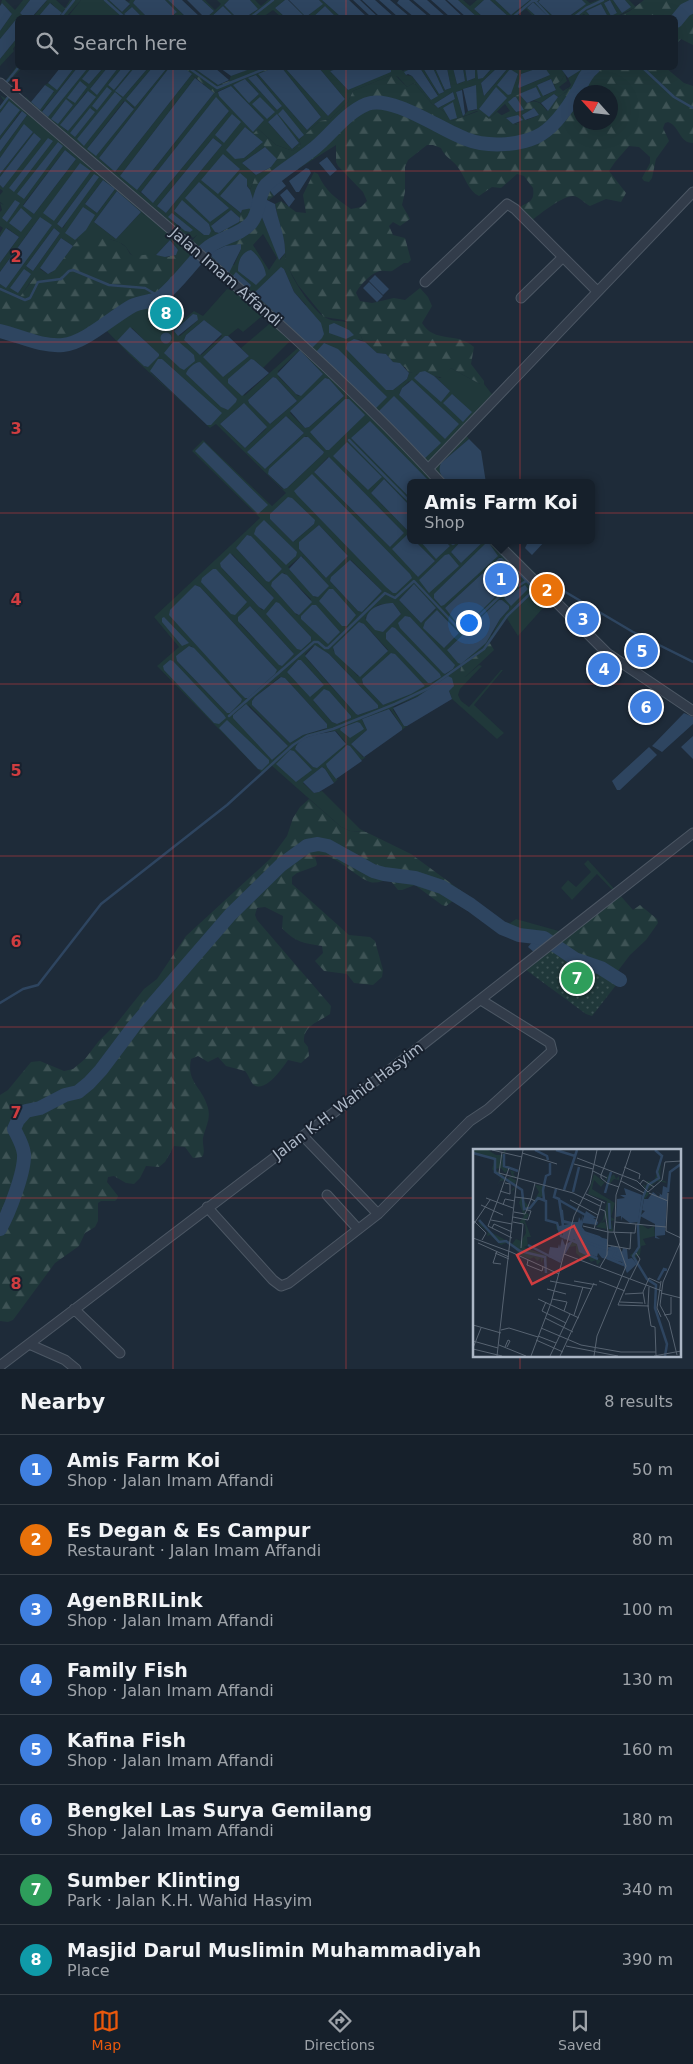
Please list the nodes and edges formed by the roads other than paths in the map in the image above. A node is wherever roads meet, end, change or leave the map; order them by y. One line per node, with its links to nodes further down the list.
1 (0, 83): 7 (street, Jalan Imam Affandi)
2 (693, 192): 5 (street)
3 (563, 257): 4 (street); 5 (street); 6 (street)
4 (425, 282)
5 (597, 291): 7 (street)
6 (521, 298)
7 (428, 469): 8 (street, Jalan Imam Affandi)
8 (437, 479)
9 (498, 544): 10 (street)
10 (693, 711)
11 (693, 834): 12 (street, Jalan K.H. Wahid Hasyim)
12 (480, 1000): 13 (street, Jalan K.H. Wahid Hasyim); 16 (street)
13 (303, 1136): 15 (street, Jalan K.H. Wahid Hasyim); 16 (street)
14 (327, 1195): 17 (street)
15 (207, 1207): 17 (street); 18 (street, Jalan K.H. Wahid Hasyim)
16 (378, 1214): 17 (street)
17 (358, 1229)
18 (74, 1309): 19 (street, Jalan K.H. Wahid Hasyim); 20 (street)
19 (29, 1344): 21 (street, Jalan K.H. Wahid Hasyim); 22 (street)
20 (120, 1353)
21 (0, 1366)
22 (76, 1369)

